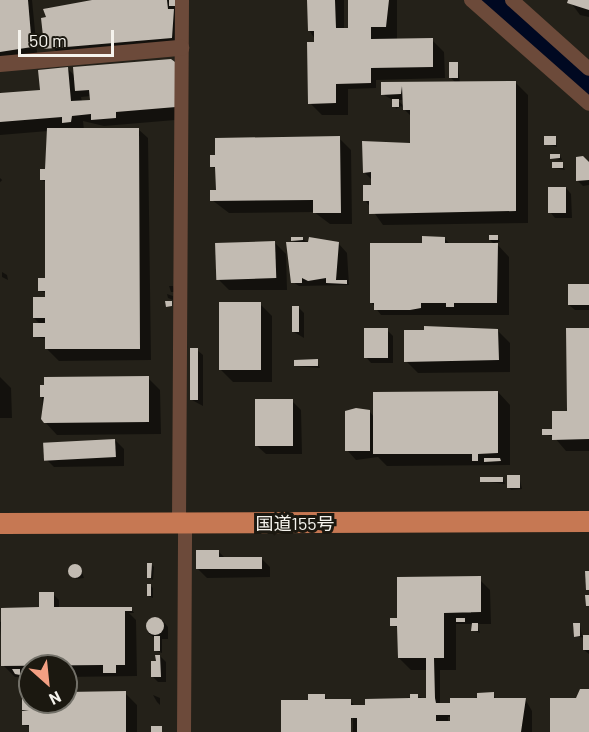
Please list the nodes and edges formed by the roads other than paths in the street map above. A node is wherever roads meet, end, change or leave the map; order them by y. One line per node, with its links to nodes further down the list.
1 (182, 0): 4 (street)
2 (471, 0): 7 (street)
3 (512, 0): 6 (street)
4 (182, 48): 5 (street); 10 (street)
5 (0, 64)
6 (589, 69)
7 (589, 104)
8 (589, 521): 10 (highway, 国道155号)
9 (0, 523): 10 (highway, 国道155号)
10 (182, 523): 11 (street)
11 (184, 732)

